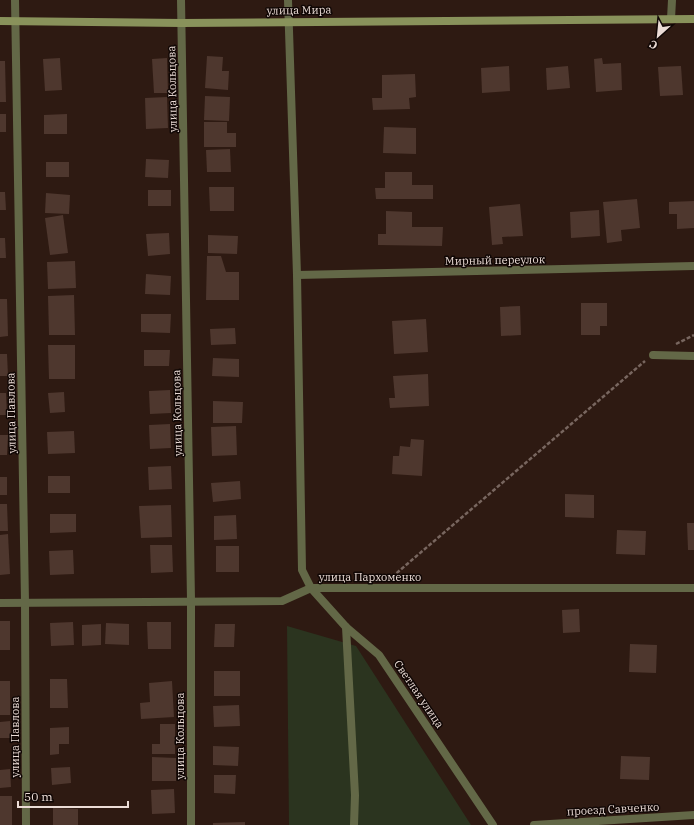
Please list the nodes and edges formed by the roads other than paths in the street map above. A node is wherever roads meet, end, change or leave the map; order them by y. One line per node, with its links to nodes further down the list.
1 (15, 0): 8 (street, улица Павлова)
2 (181, 0): 10 (street, улица Кольцова)
3 (288, 0): 9 (street, Светлая улица)
4 (672, 0): 5 (street)
5 (671, 19): 6 (main road, улица Мира); 9 (main road, улица Мира)
6 (694, 19)
7 (0, 21): 8 (main road, улица Мира)
8 (16, 21): 10 (main road, улица Мира); 18 (street, улица Павлова)
9 (288, 21): 10 (main road, улица Мира); 12 (street, Светлая улица)
10 (182, 23): 17 (street, улица Кольцова)
11 (694, 266): 12 (street, Мирный переулок)
12 (297, 275): 15 (street, Светлая улица)
13 (653, 355): 14 (street)
14 (694, 356)
15 (311, 588): 16 (street, улица Пархоменко); 17 (street, улица Пархоменко); 20 (street, Светлая улица)
16 (694, 588)
17 (191, 600): 18 (street, улица Пархоменко); 23 (street, улица Кольцова)
18 (25, 602): 19 (street, улица Пархоменко); 22 (street, улица Павлова)
19 (0, 603)
20 (346, 627): 24 (street); 25 (street, Светлая улица)
21 (694, 815): 26 (street, проезд Савченко)
22 (26, 825)
23 (192, 825)
24 (354, 825)
25 (493, 825)
26 (534, 825)

